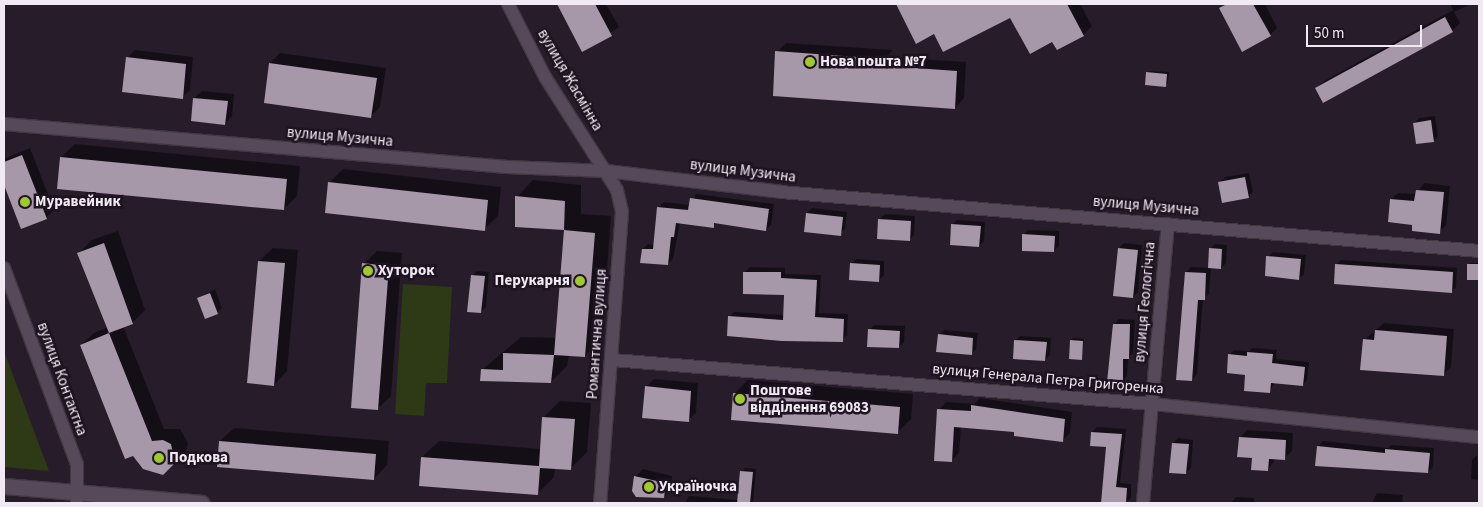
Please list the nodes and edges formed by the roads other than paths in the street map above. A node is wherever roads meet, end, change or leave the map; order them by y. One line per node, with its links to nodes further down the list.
1 (508, 4): 3 (street, вулиця Жасмінна)
2 (4, 124): 3 (street, вулиця Музична)
3 (606, 170): 4 (street, вулиця Музична); 7 (street, Романтична вулиця)
4 (1168, 224): 5 (street, вулиця Музична); 8 (street, вулиця Геологічна)
5 (1479, 251)
6 (4, 268): 11 (street, вулиця Контактна)
7 (613, 360): 8 (street, вулиця Генерала Петра Григоренка); 13 (street, Романтична вулиця)
8 (1152, 404): 9 (street, вулиця Генерала Петра Григоренка); 14 (street, вулиця Геологічна)
9 (1479, 437)
10 (4, 486): 11 (street)
11 (78, 498): 12 (street)
12 (200, 503)
13 (600, 503)
14 (1143, 503)

